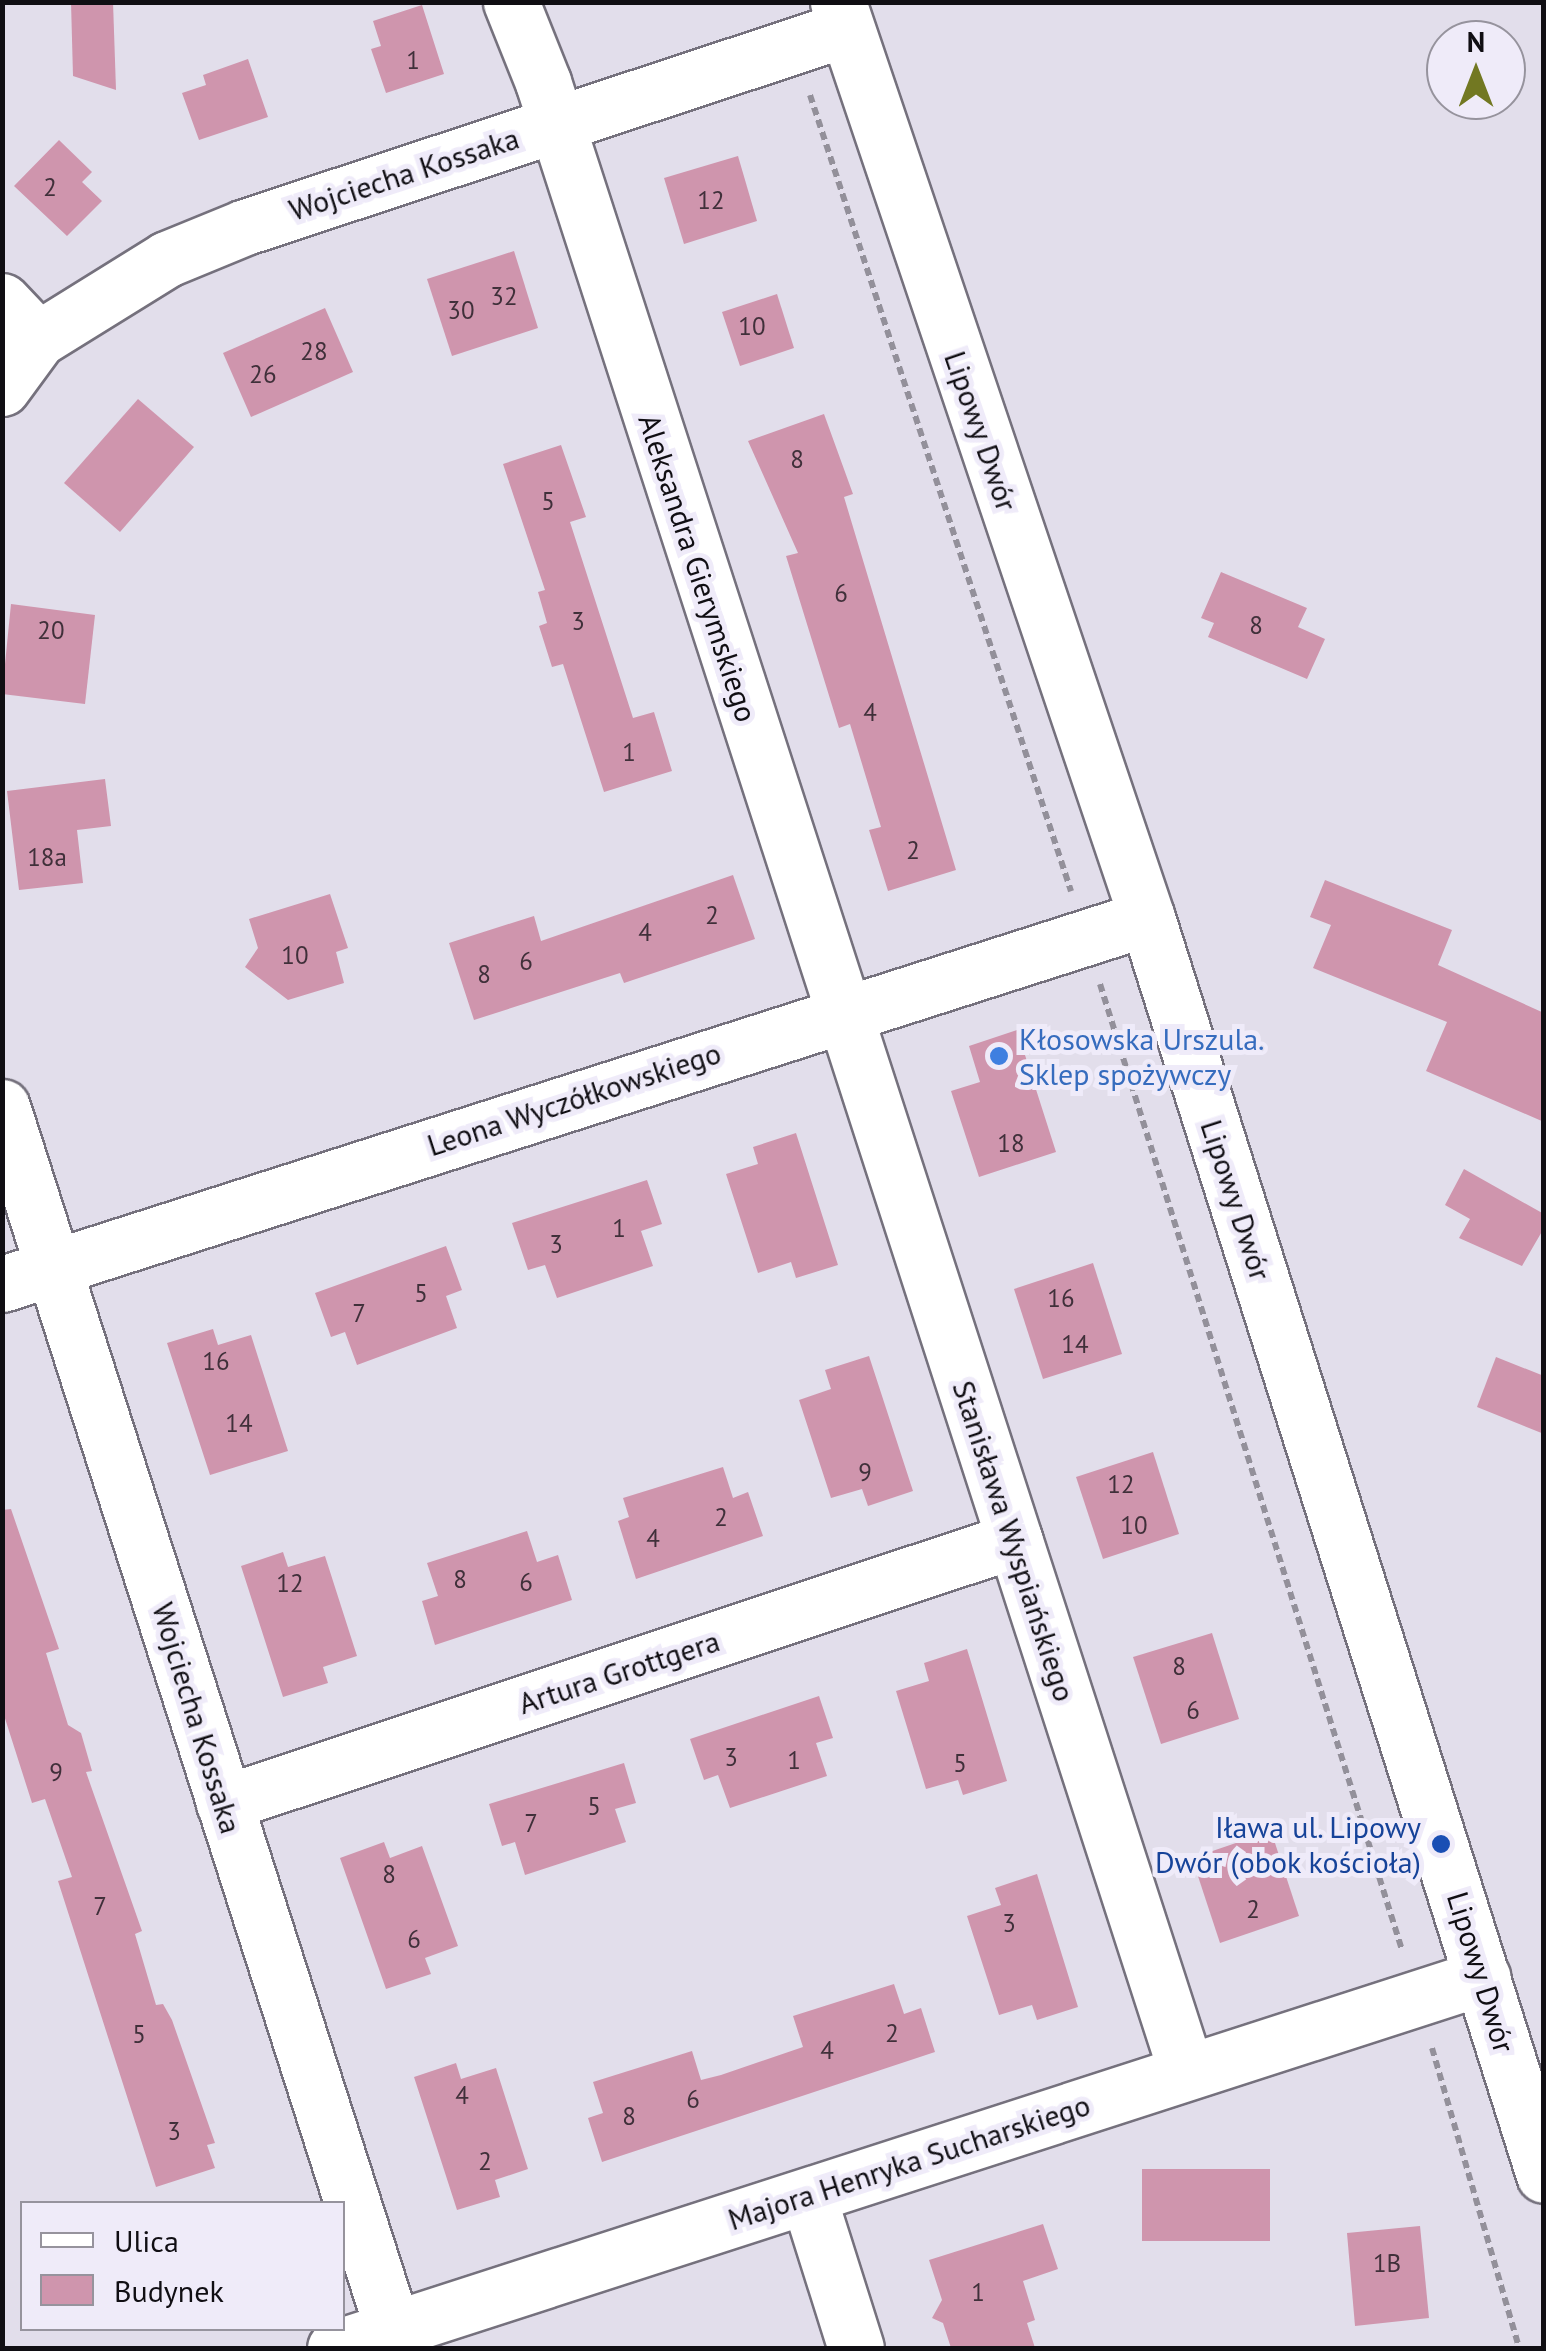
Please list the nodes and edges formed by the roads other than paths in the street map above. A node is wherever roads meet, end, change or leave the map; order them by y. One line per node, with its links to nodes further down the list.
1 (511, 2): 3 (street, Aleksandra Gierymskiego)
2 (842, 16): 3 (street, Wojciecha Kossaka); 6 (street, Lipowy Dwór)
3 (556, 124): 4 (street, Wojciecha Kossaka); 7 (street, Aleksandra Gierymskiego)
4 (20, 320): 5 (street, Wojciecha Kossaka)
5 (2, 388)
6 (1147, 918): 7 (street, Leona Wyczółkowskiego); 13 (street, Lipowy Dwór)
7 (841, 1012): 9 (street, Leona Wyczółkowskiego); 11 (street, Stanisława Wyspiańskiego)
8 (2, 1107): 9 (street, Wojciecha Kossaka)
9 (56, 1267): 10 (street, Leona Wyczółkowskiego); 12 (street, Wojciecha Kossaka)
10 (2, 1284)
11 (1014, 1540): 12 (street, Artura Grottgera); 14 (street, Stanisława Wyspiańskiego)
12 (224, 1804): 17 (street, Wojciecha Kossaka)
13 (1483, 1977): 14 (street, Majora Henryka Sucharskiego); 15 (street, Lipowy Dwór)
14 (1186, 2070): 16 (street, Majora Henryka Sucharskiego)
15 (1544, 2175)
16 (808, 2196): 17 (street, Majora Henryka Sucharskiego); 19 (street)
17 (393, 2330): 18 (street, Majora Henryka Sucharskiego)
18 (335, 2348)
19 (856, 2348)

